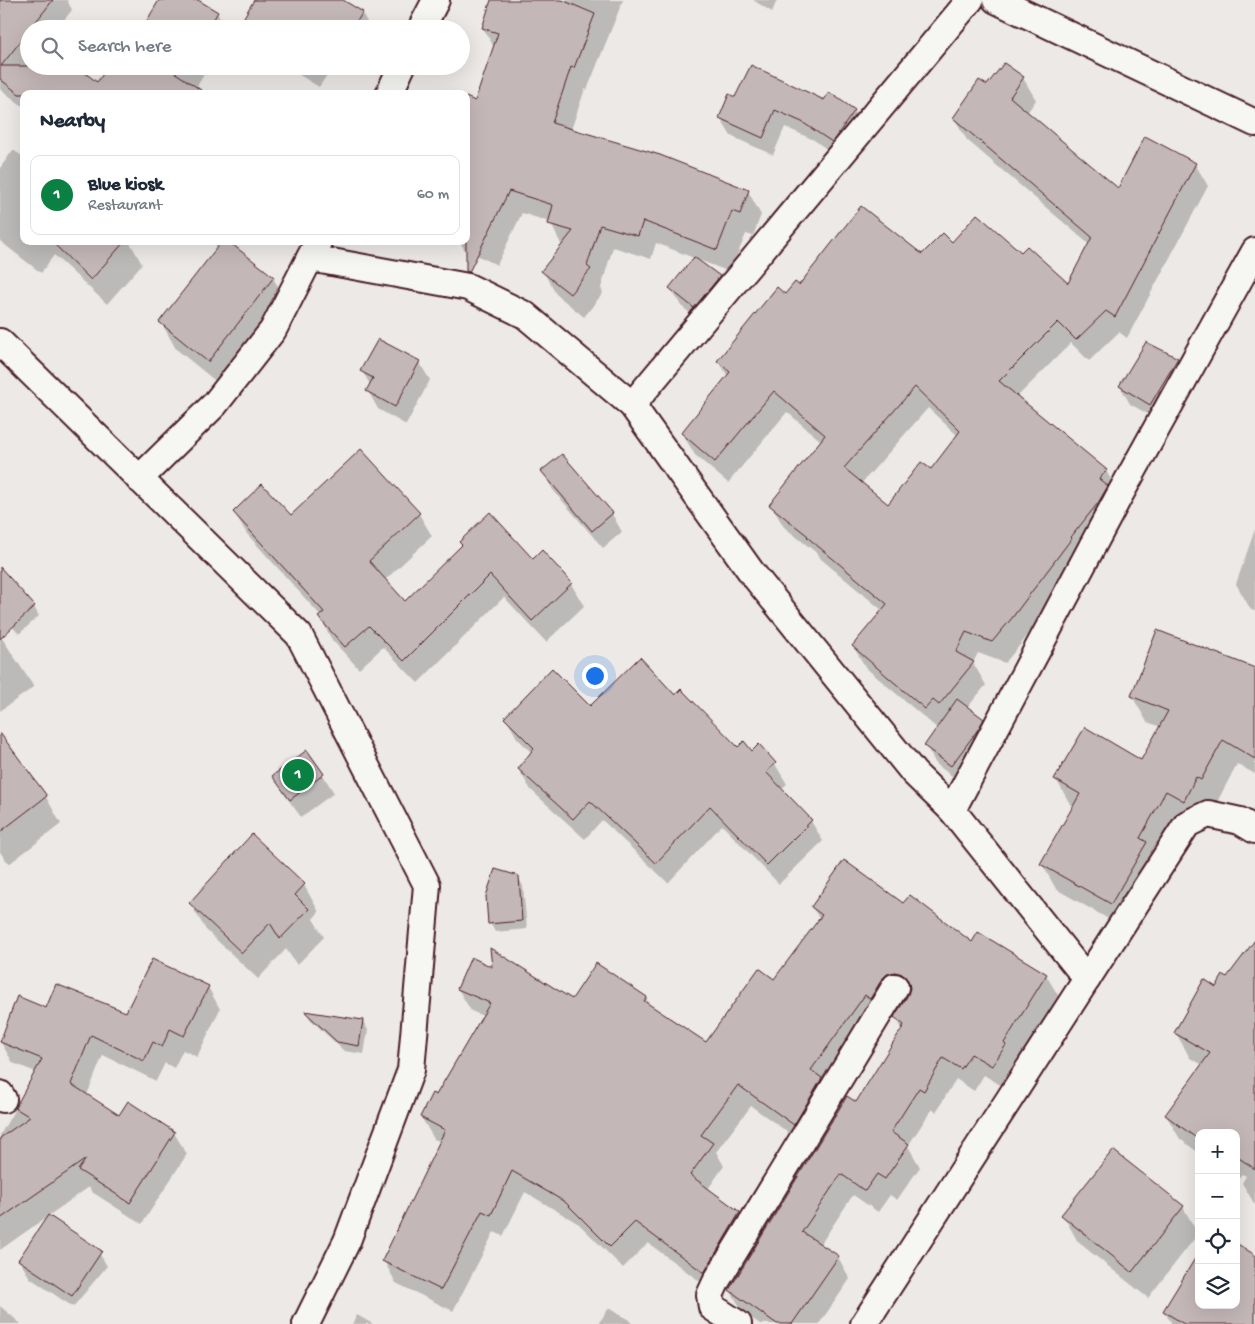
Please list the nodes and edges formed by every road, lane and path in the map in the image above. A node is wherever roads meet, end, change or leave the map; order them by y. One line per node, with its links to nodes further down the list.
1 (436, 0): 4 (street)
2 (970, 0): 11 (street)
3 (996, 0): 7 (street)
4 (426, 20)
5 (398, 75): 6 (street)
6 (391, 90)
7 (1255, 123)
8 (314, 250): 11 (street); 12 (street)
9 (1255, 251): 13 (street)
10 (0, 342): 12 (street)
11 (632, 405): 13 (street)
12 (139, 480): 17 (street)
13 (952, 810): 15 (street)
14 (1255, 830): 15 (street)
15 (1087, 979): 19 (street)
16 (895, 987): 18 (street)
17 (306, 1324)
18 (738, 1324)
19 (864, 1324)

